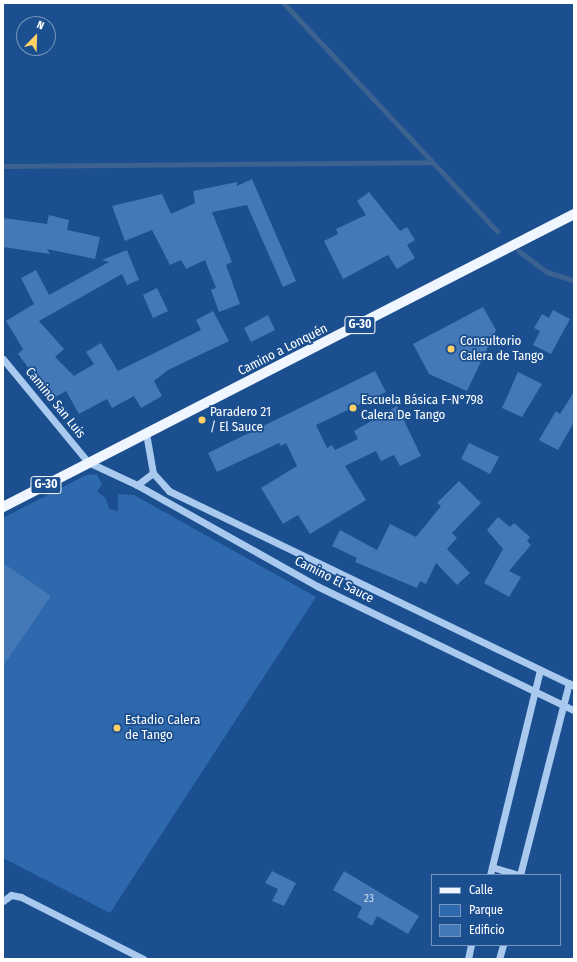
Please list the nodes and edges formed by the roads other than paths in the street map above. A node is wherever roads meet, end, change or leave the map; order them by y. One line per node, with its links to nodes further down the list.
1 (574, 214): 3 (main road, Camino a Lonquén / G-30)
2 (3, 358): 4 (street, Camino San Luis)
3 (146, 433): 4 (main road, Camino a Lonquén / G-30); 5 (street)
4 (88, 462): 6 (street, Camino El Sauce); 7 (main road, Camino a Lonquén / G-30)
5 (153, 473): 6 (street); 8 (street, Camino El Sauce)
6 (137, 485): 10 (street, Camino El Sauce)
7 (3, 507)
8 (540, 670): 9 (street, Camino El Sauce); 10 (street)
9 (571, 685): 11 (street)
10 (534, 692): 11 (street, Camino El Sauce); 13 (street)
11 (564, 705): 12 (street, Camino El Sauce); 16 (street)
12 (574, 710)
13 (492, 867): 14 (street); 15 (street)
14 (490, 874)
15 (516, 874)
16 (520, 874)
17 (3, 901): 20 (street)
18 (471, 946): 21 (street)
19 (503, 946): 22 (street)
20 (143, 959)
21 (468, 959)
22 (499, 959)

